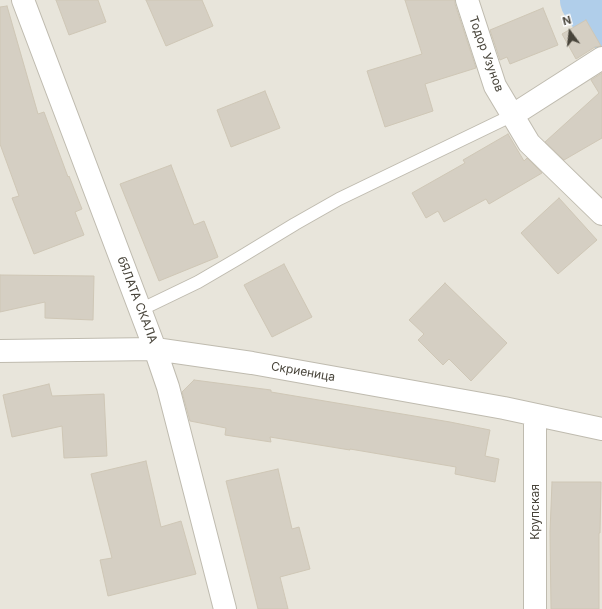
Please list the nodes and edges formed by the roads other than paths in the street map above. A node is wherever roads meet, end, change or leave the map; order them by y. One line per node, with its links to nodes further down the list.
1 (23, 0): 6 (street, бЯЛАТА СКАЛА)
2 (467, 0): 4 (street, Тодор Узунов)
3 (602, 58): 4 (street)
4 (513, 115): 5 (street, Тодор Узунов); 6 (lane)
5 (602, 214)
6 (140, 310): 7 (street, бЯЛАТА СКАЛА)
7 (155, 349): 8 (street, Скриеница); 9 (street, Скриеница); 11 (street, бЯЛАТА СКАЛА)
8 (0, 350)
9 (535, 416): 10 (street, Скриеница); 12 (street, Крупская)
10 (602, 429)
11 (225, 609)
12 (535, 609)

